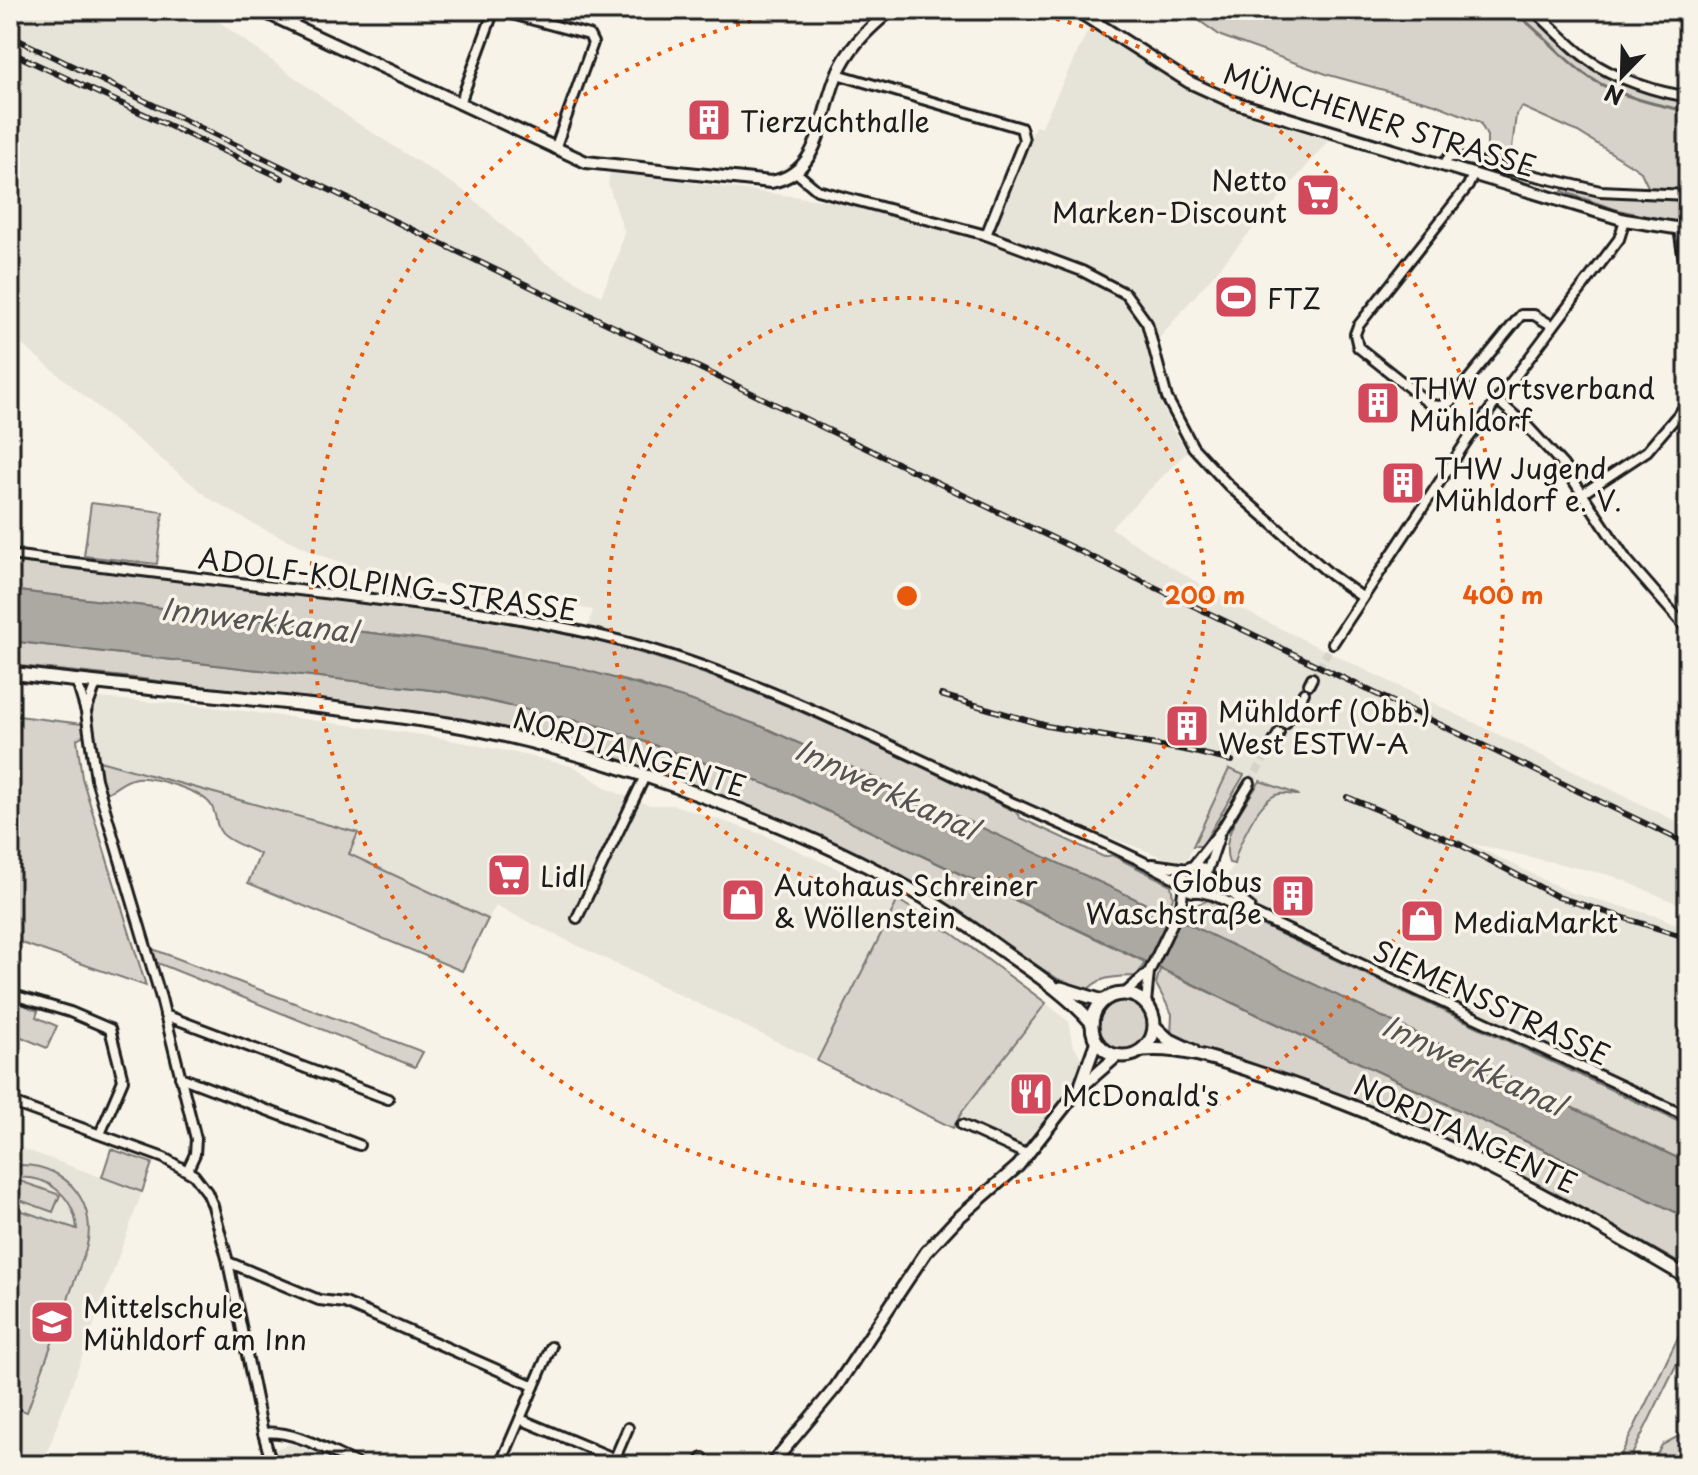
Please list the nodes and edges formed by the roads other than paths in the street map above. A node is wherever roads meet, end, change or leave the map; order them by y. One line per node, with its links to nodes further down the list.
1 (260, 10): 8 (street)
2 (495, 10): 8 (street); 9 (street)
3 (891, 10): 6 (street)
4 (1076, 10): 10 (street, MÜNCHENER STRASSE)
5 (1533, 10): 7 (street)
6 (837, 74): 11 (street); 16 (street)
7 (1688, 96)
8 (460, 103): 9 (street)
9 (555, 149): 11 (street)
10 (1443, 166): 12 (street, MÜNCHENER STRASSE); 13 (street)
11 (797, 173): 16 (street)
12 (1473, 175): 14 (street, MÜNCHENER STRASSE); 18 (street)
13 (1688, 195)
14 (1625, 220): 15 (street, MÜNCHENER STRASSE); 18 (street)
15 (1683, 230): 17 (street)
16 (986, 235): 23 (street)
17 (1688, 286)
18 (1553, 326): 19 (street)
19 (1498, 401): 21 (street); 23 (street)
20 (1688, 403): 21 (street)
21 (1582, 494): 24 (street)
22 (10, 555): 37 (street, ADOLF-KOLPING-STRASSE)
23 (1362, 597): 25 (street)
24 (1688, 630)
25 (1333, 643)
26 (10, 673): 27 (main road, NORDTANGENTE)
27 (77, 682): 28 (main road, NORDTANGENTE); 30 (street)
28 (96, 684): 30 (street); 34 (main road, NORDTANGENTE)
29 (1304, 693): 31 (street)
30 (86, 712): 51 (street)
31 (1285, 724)
32 (1279, 733): 33 (street)
33 (1271, 747)
34 (645, 776): 43 (street); 46 (main road, NORDTANGENTE)
35 (1250, 783): 36 (street)
36 (1222, 829): 38 (street); 39 (street)
37 (1147, 863): 38 (street, ADOLF-KOLPING-STRASSE); 40 (street, ADOLF-KOLPING-STRASSE)
38 (1190, 867): 39 (street); 40 (street)
39 (1208, 874): 41 (street); 44 (street, SIEMENSSTRASSE)
40 (1183, 884): 41 (street); 42 (street)
41 (1198, 892): 42 (street); 44 (street, SIEMENSSTRASSE)
42 (1181, 905): 45 (street)
43 (577, 918)
44 (1277, 925): 62 (street, SIEMENSSTRASSE)
45 (1149, 972): 48 (street); 50 (street)
46 (1049, 983): 49 (main road, NORDTANGENTE); 52 (main road, NORDTANGENTE)
47 (10, 994): 64 (street)
48 (1124, 994): 49 (main road); 50 (main road)
49 (1103, 1001): 52 (main road)
50 (1146, 1003): 53 (main road)
51 (165, 1015): 58 (street); 60 (street)
52 (1092, 1023): 54 (main road)
53 (1155, 1027): 55 (main road); 57 (main road, NORDTANGENTE)
54 (1096, 1042): 56 (main road); 59 (street)
55 (1143, 1050): 56 (main road, NORDTANGENTE); 57 (main road, NORDTANGENTE)
56 (1117, 1056): 59 (street)
57 (1212, 1059): 69 (main road, NORDTANGENTE)
58 (180, 1077): 65 (street); 67 (street)
59 (1078, 1090): 66 (street)
60 (388, 1099)
61 (10, 1102): 64 (street)
62 (1688, 1117)
63 (962, 1125): 66 (street)
64 (100, 1134): 67 (street)
65 (359, 1145)
66 (1028, 1155): 80 (street)
67 (188, 1169): 68 (street)
68 (228, 1262): 71 (street); 74 (street)
69 (1688, 1278)
70 (551, 1347): 71 (street)
71 (534, 1386): 72 (street)
72 (520, 1419): 75 (street); 78 (street)
73 (628, 1428): 75 (street)
74 (263, 1433): 76 (street); 77 (street)
75 (615, 1458): 79 (street)
76 (272, 1465)
77 (360, 1465)
78 (500, 1465)
79 (630, 1465)
80 (771, 1465)

